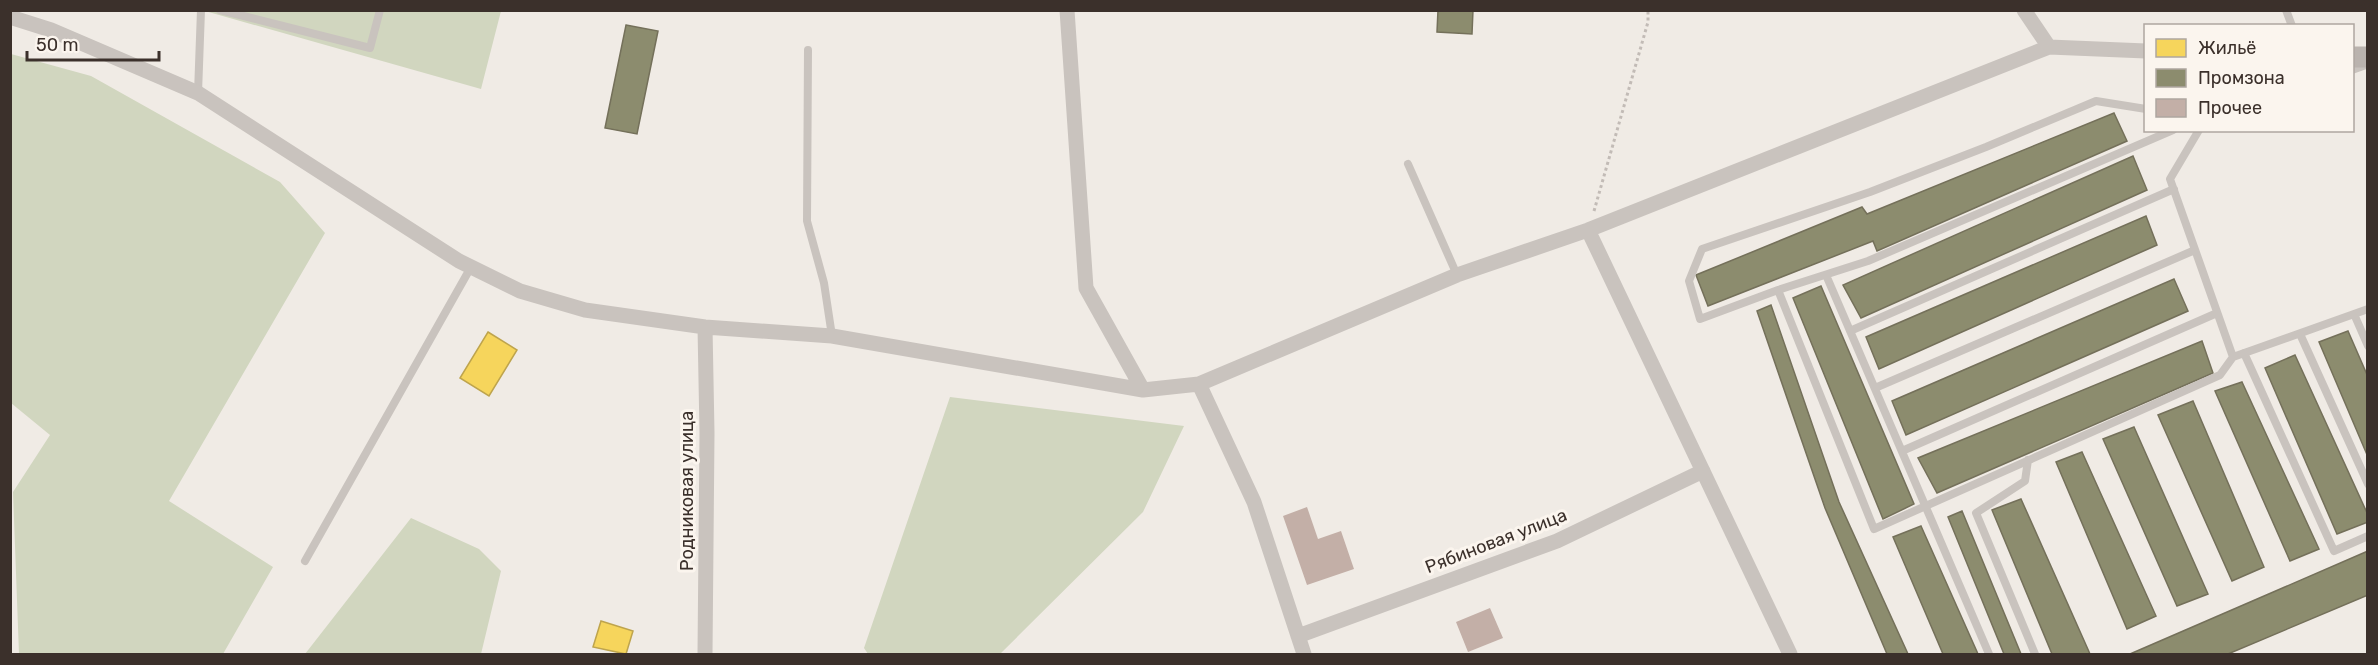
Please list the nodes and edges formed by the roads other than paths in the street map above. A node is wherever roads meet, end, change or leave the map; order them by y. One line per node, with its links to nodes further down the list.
1 (201, 10): 10 (lane)
2 (220, 10): 3 (lane)
3 (380, 10)
4 (1067, 10): 34 (street)
5 (2024, 10): 7 (street)
6 (10, 17): 10 (street)
7 (2049, 47): 9 (street); 16 (street)
8 (808, 50): 28 (lane)
9 (2144, 51)
10 (198, 93): 18 (street)
11 (2144, 110): 21 (lane)
12 (2168, 132): 20 (lane)
13 (2198, 132): 15 (lane)
14 (1408, 164): 19 (lane)
15 (2174, 189): 17 (lane); 26 (lane)
16 (1588, 230): 19 (street); 37 (street)
17 (2195, 250): 23 (lane); 33 (lane)
18 (471, 267): 25 (street); 41 (lane)
19 (1457, 275): 32 (street)
20 (1826, 275): 21 (lane); 26 (lane)
21 (1778, 290): 39 (lane)
22 (2367, 309): 24 (lane)
23 (2217, 313): 31 (lane); 35 (lane)
24 (2354, 314): 27 (lane); 29 (lane)
25 (705, 327): 28 (street); 43 (street, Родниковая улица)
26 (1850, 331): 33 (lane)
27 (2300, 334): 30 (lane); 38 (lane)
28 (832, 336): 34 (street)
29 (2367, 346)
30 (2244, 353): 31 (lane); 40 (lane)
31 (2233, 357): 36 (lane)
32 (1199, 384): 34 (street); 42 (street)
33 (1875, 388): 35 (lane)
34 (1143, 390)
35 (1902, 451): 39 (lane)
36 (2028, 460): 39 (lane); 47 (lane)
37 (1703, 471): 42 (street, Рябиновая улица); 45 (street)
38 (2367, 484)
39 (1925, 507): 46 (lane)
40 (2367, 536)
41 (305, 561)
42 (1298, 636): 44 (street)
43 (705, 654)
44 (1304, 654)
45 (1790, 654)
46 (1989, 654)
47 (2035, 654)

